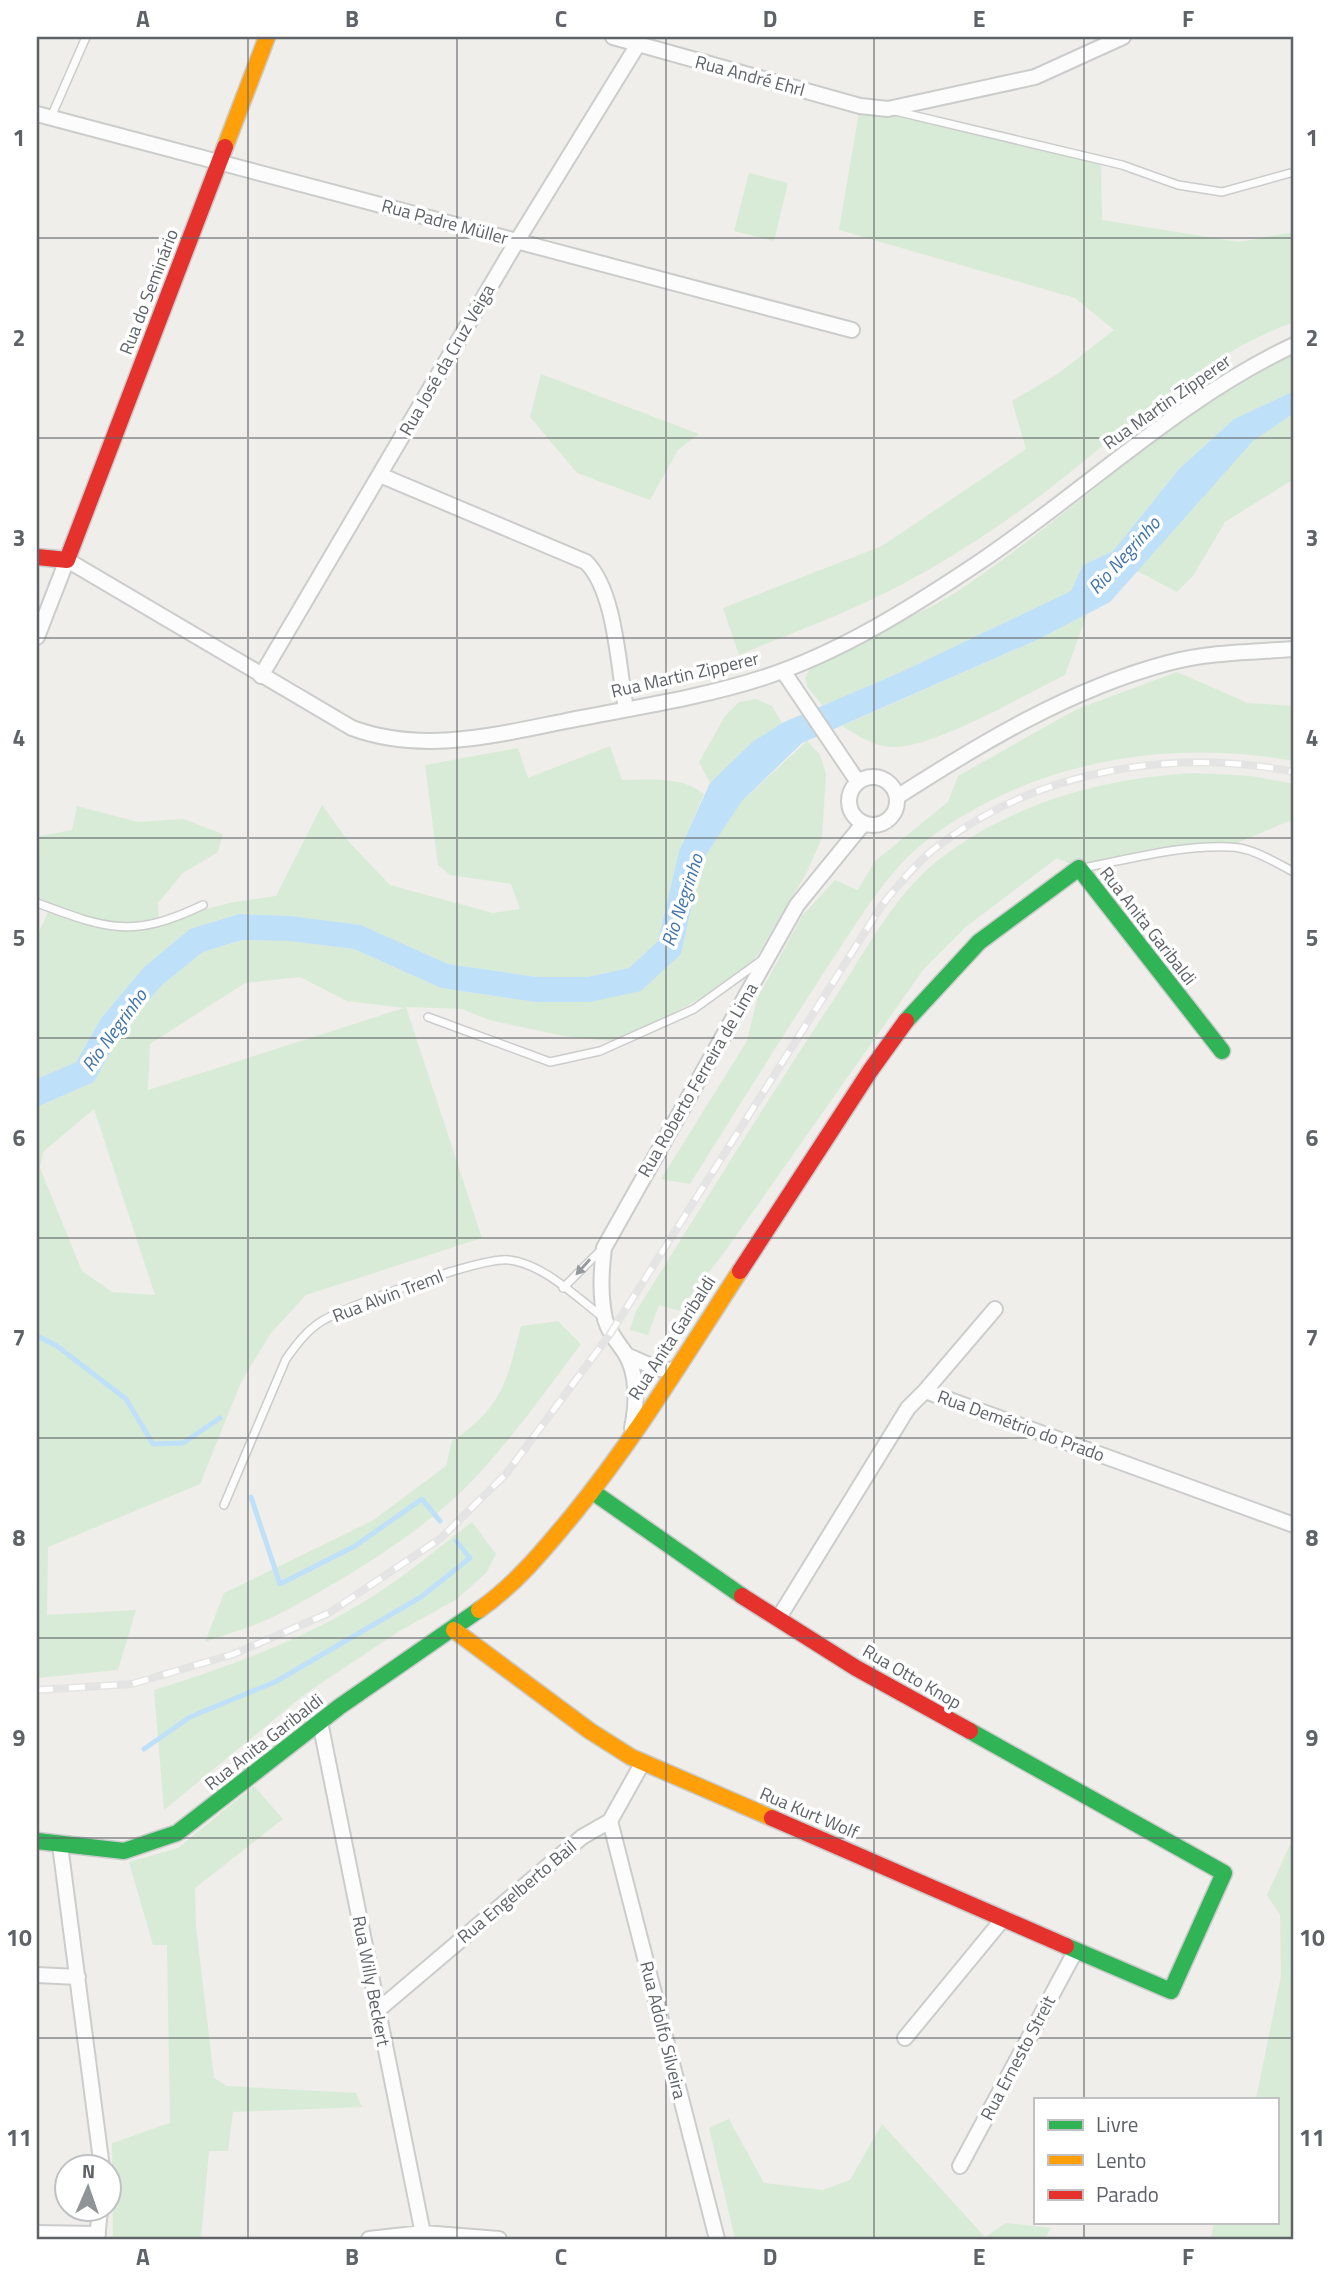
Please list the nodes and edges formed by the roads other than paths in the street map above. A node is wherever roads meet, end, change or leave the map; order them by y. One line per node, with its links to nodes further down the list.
1 (86, 37): 7 (lane)
2 (267, 37): 8 (street, Rua do Seminário)
3 (613, 37): 5 (street, Rua André Ehrl)
4 (1123, 37): 6 (street)
5 (637, 46): 6 (street, Rua André Ehrl); 10 (street, Rua José da Cruz Veiga)
6 (888, 109): 9 (lane)
7 (44, 116): 8 (street, Rua Padre Müller)
8 (220, 162): 10 (street, Rua Padre Müller); 15 (street, Rua do Seminário)
9 (1294, 172)
10 (517, 241): 11 (street, Rua Padre Müller); 13 (street, Rua José da Cruz Veiga)
11 (852, 330)
12 (1294, 345): 18 (street, Rua Martin Zipperer)
13 (380, 475): 19 (street, Rua José da Cruz Veiga); 20 (street)
14 (37, 557): 15 (street, Rua Martin Zipperer)
15 (67, 560): 16 (street); 19 (street, Rua Martin Zipperer)
16 (37, 637)
17 (1294, 649): 22 (street)
18 (783, 671): 20 (street, Rua Martin Zipperer); 21 (street)
19 (261, 676): 20 (street, Rua Martin Zipperer)
20 (626, 709)
21 (858, 782): 22 (street); 23 (street)
22 (897, 797): 23 (street)
23 (863, 824): 28 (street, Rua Roberto Ferreira de Lima)
24 (1079, 868): 25 (lane); 30 (street, Rua Anita Garibaldi); 36 (street, Rua Anita Garibaldi)
25 (1294, 872)
26 (37, 903): 27 (lane)
27 (203, 905)
28 (768, 956): 29 (lane); 31 (street, Rua Roberto Ferreira de Lima)
29 (428, 1017)
30 (1222, 1051)
31 (604, 1248): 32 (lane, one-way to 32); 34 (street, Rua Roberto Ferreira de Lima)
32 (563, 1288): 34 (lane, Rua Alvin Treml); 40 (lane, Rua Alvin Treml)
33 (995, 1309): 37 (street)
34 (605, 1318): 35 (street, Rua Roberto Ferreira de Lima)
35 (626, 1354): 36 (street); 38 (street, Rua Roberto Ferreira de Lima)
36 (676, 1370): 38 (street, Rua Anita Garibaldi)
37 (925, 1391): 41 (street, Rua Demétrio do Prado); 42 (street, Rua Demétrio do Prado)
38 (629, 1440): 39 (street, Rua Anita Garibaldi)
39 (593, 1492): 42 (street, Rua Otto Knop); 43 (street, Rua Anita Garibaldi)
40 (224, 1505)
41 (1294, 1525)
42 (778, 1619): 53 (street, Rua Otto Knop)
43 (454, 1630): 44 (street, Rua Anita Garibaldi); 45 (street, Rua Kurt Wolf)
44 (320, 1721): 48 (street, Rua Anita Garibaldi); 54 (street, Rua Willy Beckert)
45 (643, 1762): 46 (street); 49 (street, Rua Kurt Wolf)
46 (610, 1821): 54 (street, Rua Engelberto Bail); 63 (street, Rua Adolfo Silveira)
47 (37, 1841): 48 (street, Rua Anita Garibaldi)
48 (60, 1845): 52 (street)
49 (1003, 1919): 50 (street, Rua Kurt Wolf); 55 (street)
50 (1076, 1950): 53 (street, Rua Kurt Wolf); 57 (street, Rua Ernesto Streit)
51 (37, 1975): 52 (street)
52 (78, 1977): 56 (street)
53 (1171, 1991)
54 (377, 2011): 60 (street, Rua Willy Beckert)
55 (905, 2038)
56 (100, 2154)
57 (961, 2166)
58 (37, 2233): 59 (street)
59 (98, 2236)
60 (423, 2236): 61 (street); 62 (street)
61 (369, 2239)
62 (499, 2239)
63 (717, 2239)

